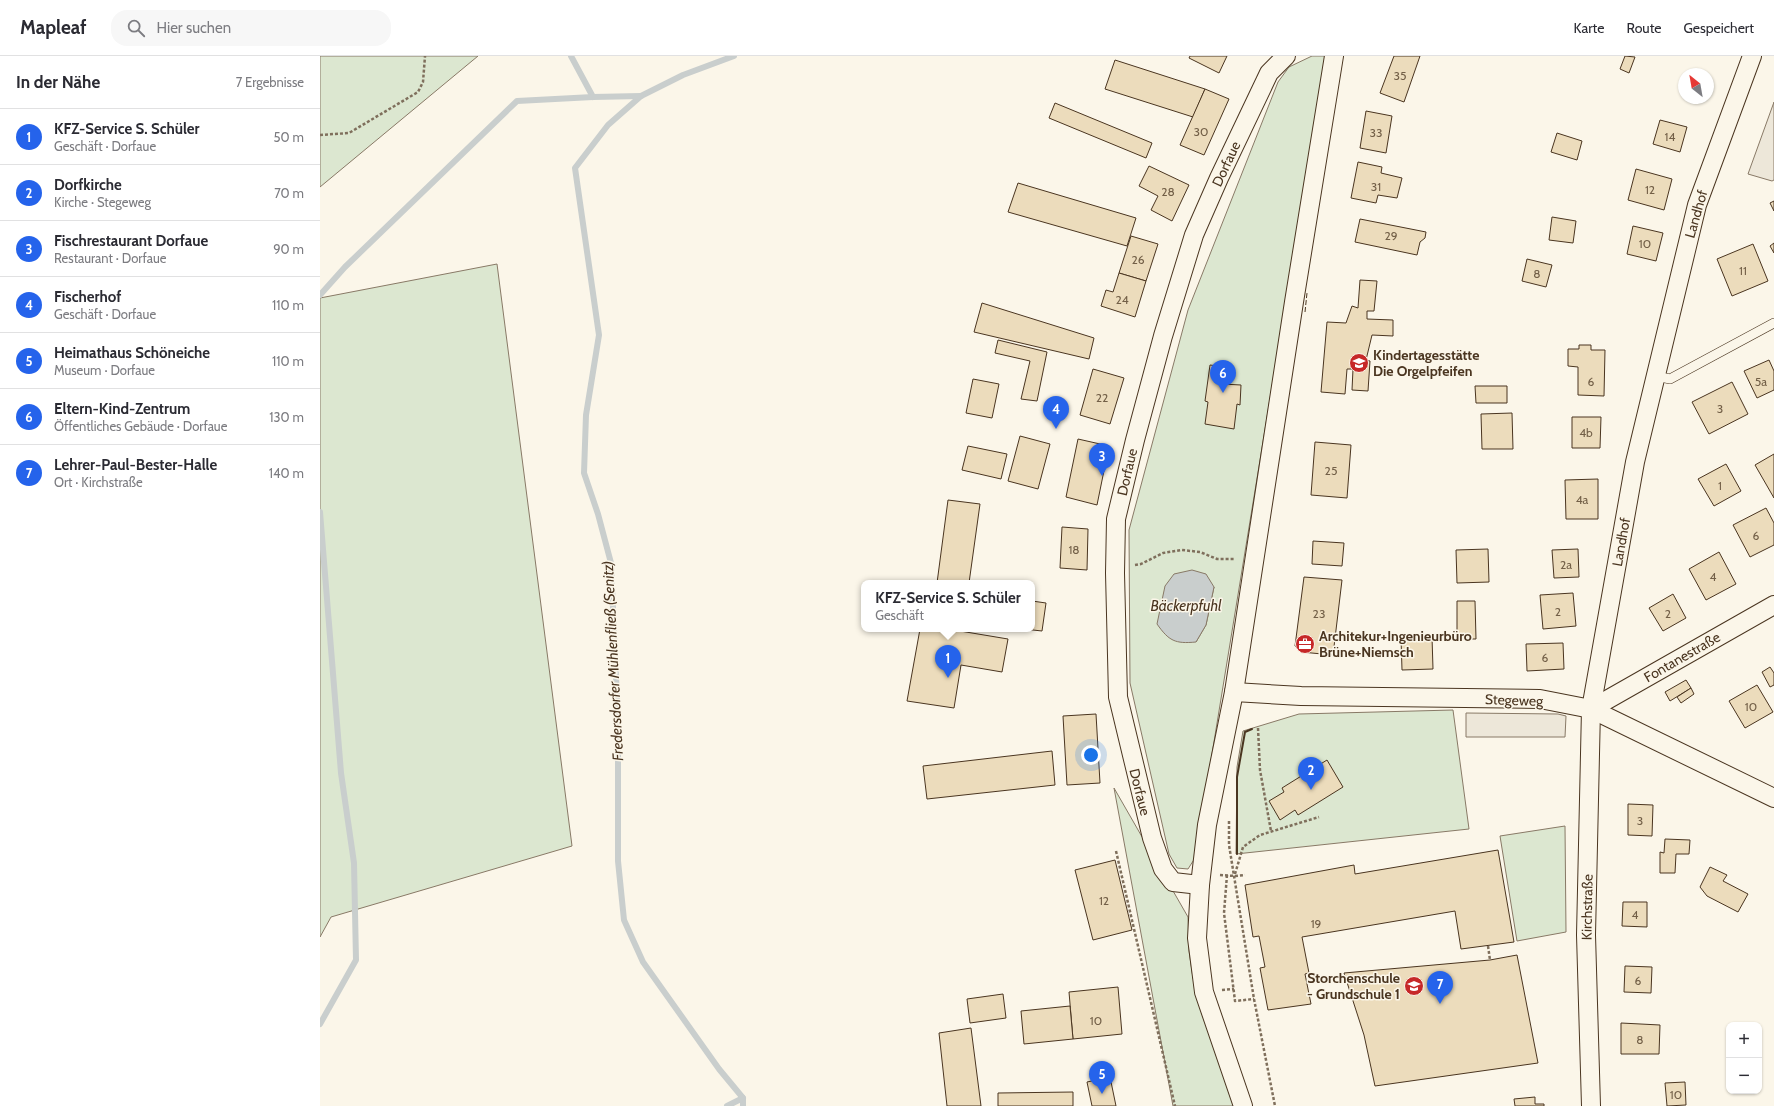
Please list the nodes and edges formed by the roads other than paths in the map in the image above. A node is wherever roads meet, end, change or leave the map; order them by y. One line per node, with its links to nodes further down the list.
1 (1286, 56): 10 (street, Dorfaue)
2 (1334, 56): 7 (street)
3 (1752, 56): 5 (street, Landhof)
4 (1774, 323): 5 (lane)
5 (1656, 376): 8 (street, Landhof)
6 (1774, 605): 8 (street, Fontanestraße)
7 (1234, 692): 8 (street, Stegeweg); 10 (street)
8 (1591, 709): 9 (street, Stegeweg); 12 (street, Kirchstraße)
9 (1774, 798)
10 (1200, 885): 11 (street)
11 (1244, 1106)
12 (1591, 1106)

